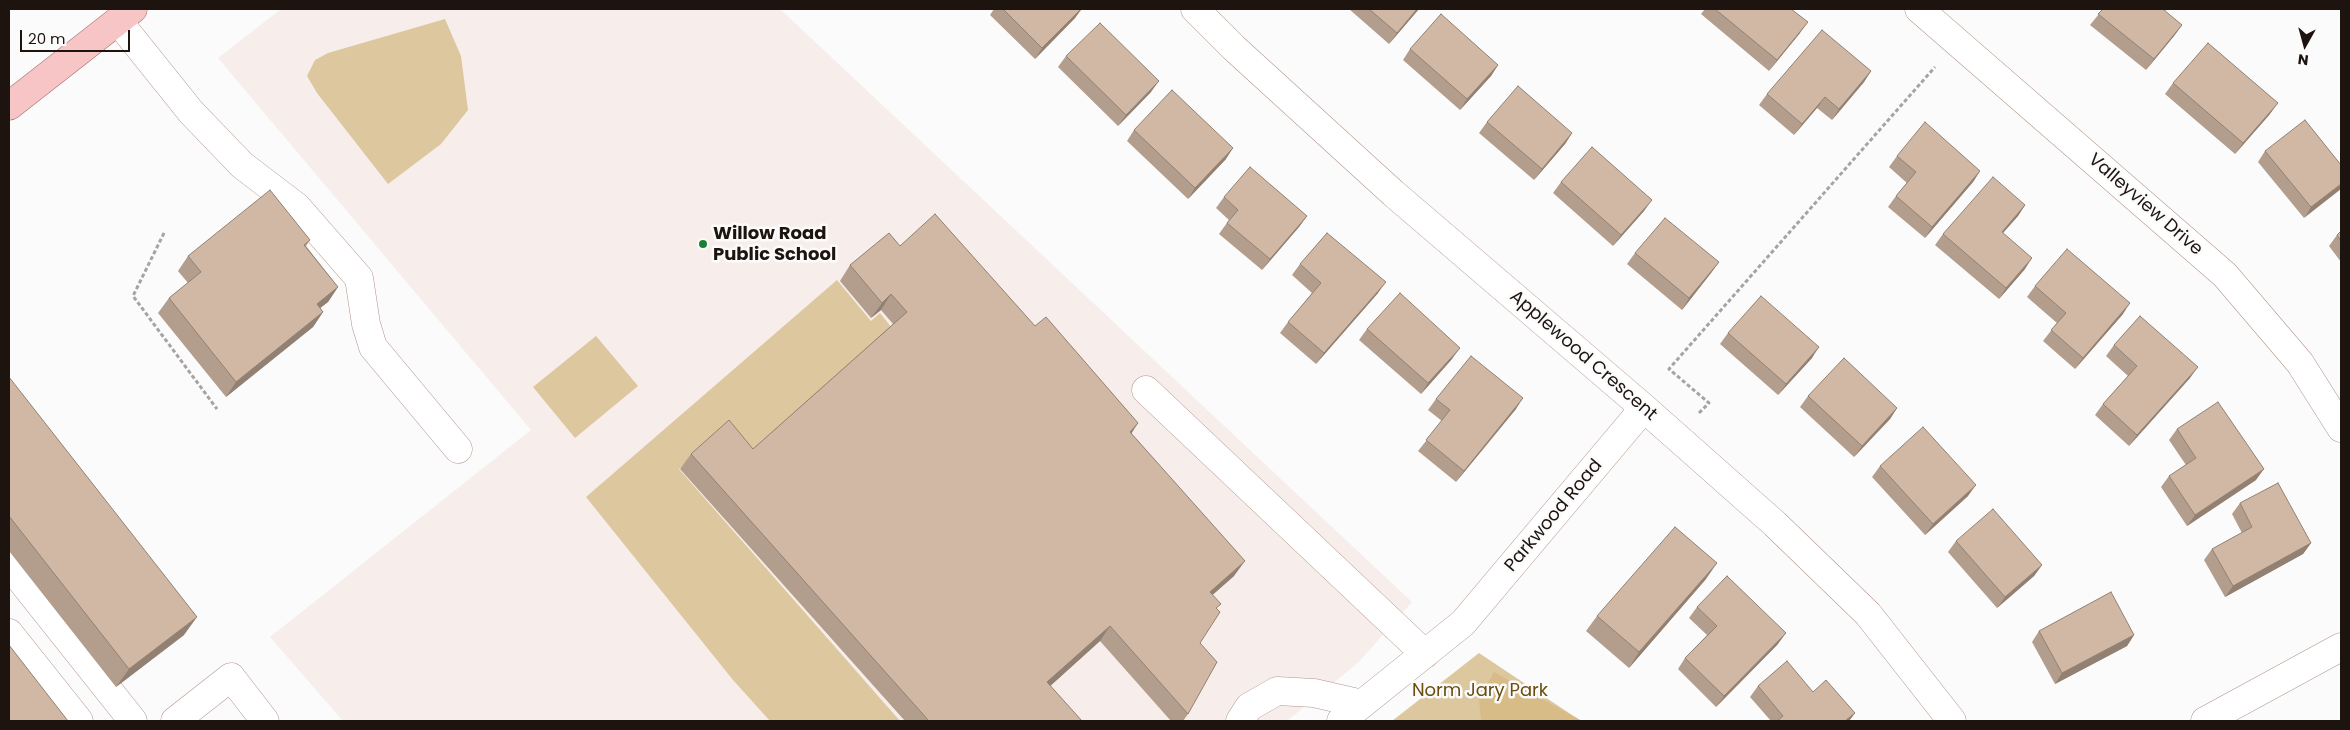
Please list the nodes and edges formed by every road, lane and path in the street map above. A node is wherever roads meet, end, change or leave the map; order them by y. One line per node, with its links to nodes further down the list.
1 (1196, 9): 9 (street, Applewood Crescent)
2 (1919, 9): 4 (street, Valleyview Drive)
3 (126, 15): 5 (main road); 12 (street)
4 (1958, 42): 8 (path); 11 (street, Valleyview Drive)
5 (9, 106)
6 (164, 234): 10 (path)
7 (1146, 390): 16 (street)
8 (1709, 403)
9 (1644, 408): 16 (street, Parkwood Road); 24 (street, Applewood Crescent)
10 (217, 409)
11 (2341, 428)
12 (458, 449)
13 (9, 565): 19 (street)
14 (9, 633): 18 (street)
15 (2341, 647): 25 (street)
16 (1425, 654): 17 (street, Parkwood Road)
17 (1362, 704): 22 (street); 23 (street, Parkwood Road)
18 (79, 721)
19 (133, 721)
20 (175, 721): 21 (street)
21 (265, 721)
22 (1240, 721)
23 (1341, 721)
24 (1952, 721)
25 (2205, 721)

